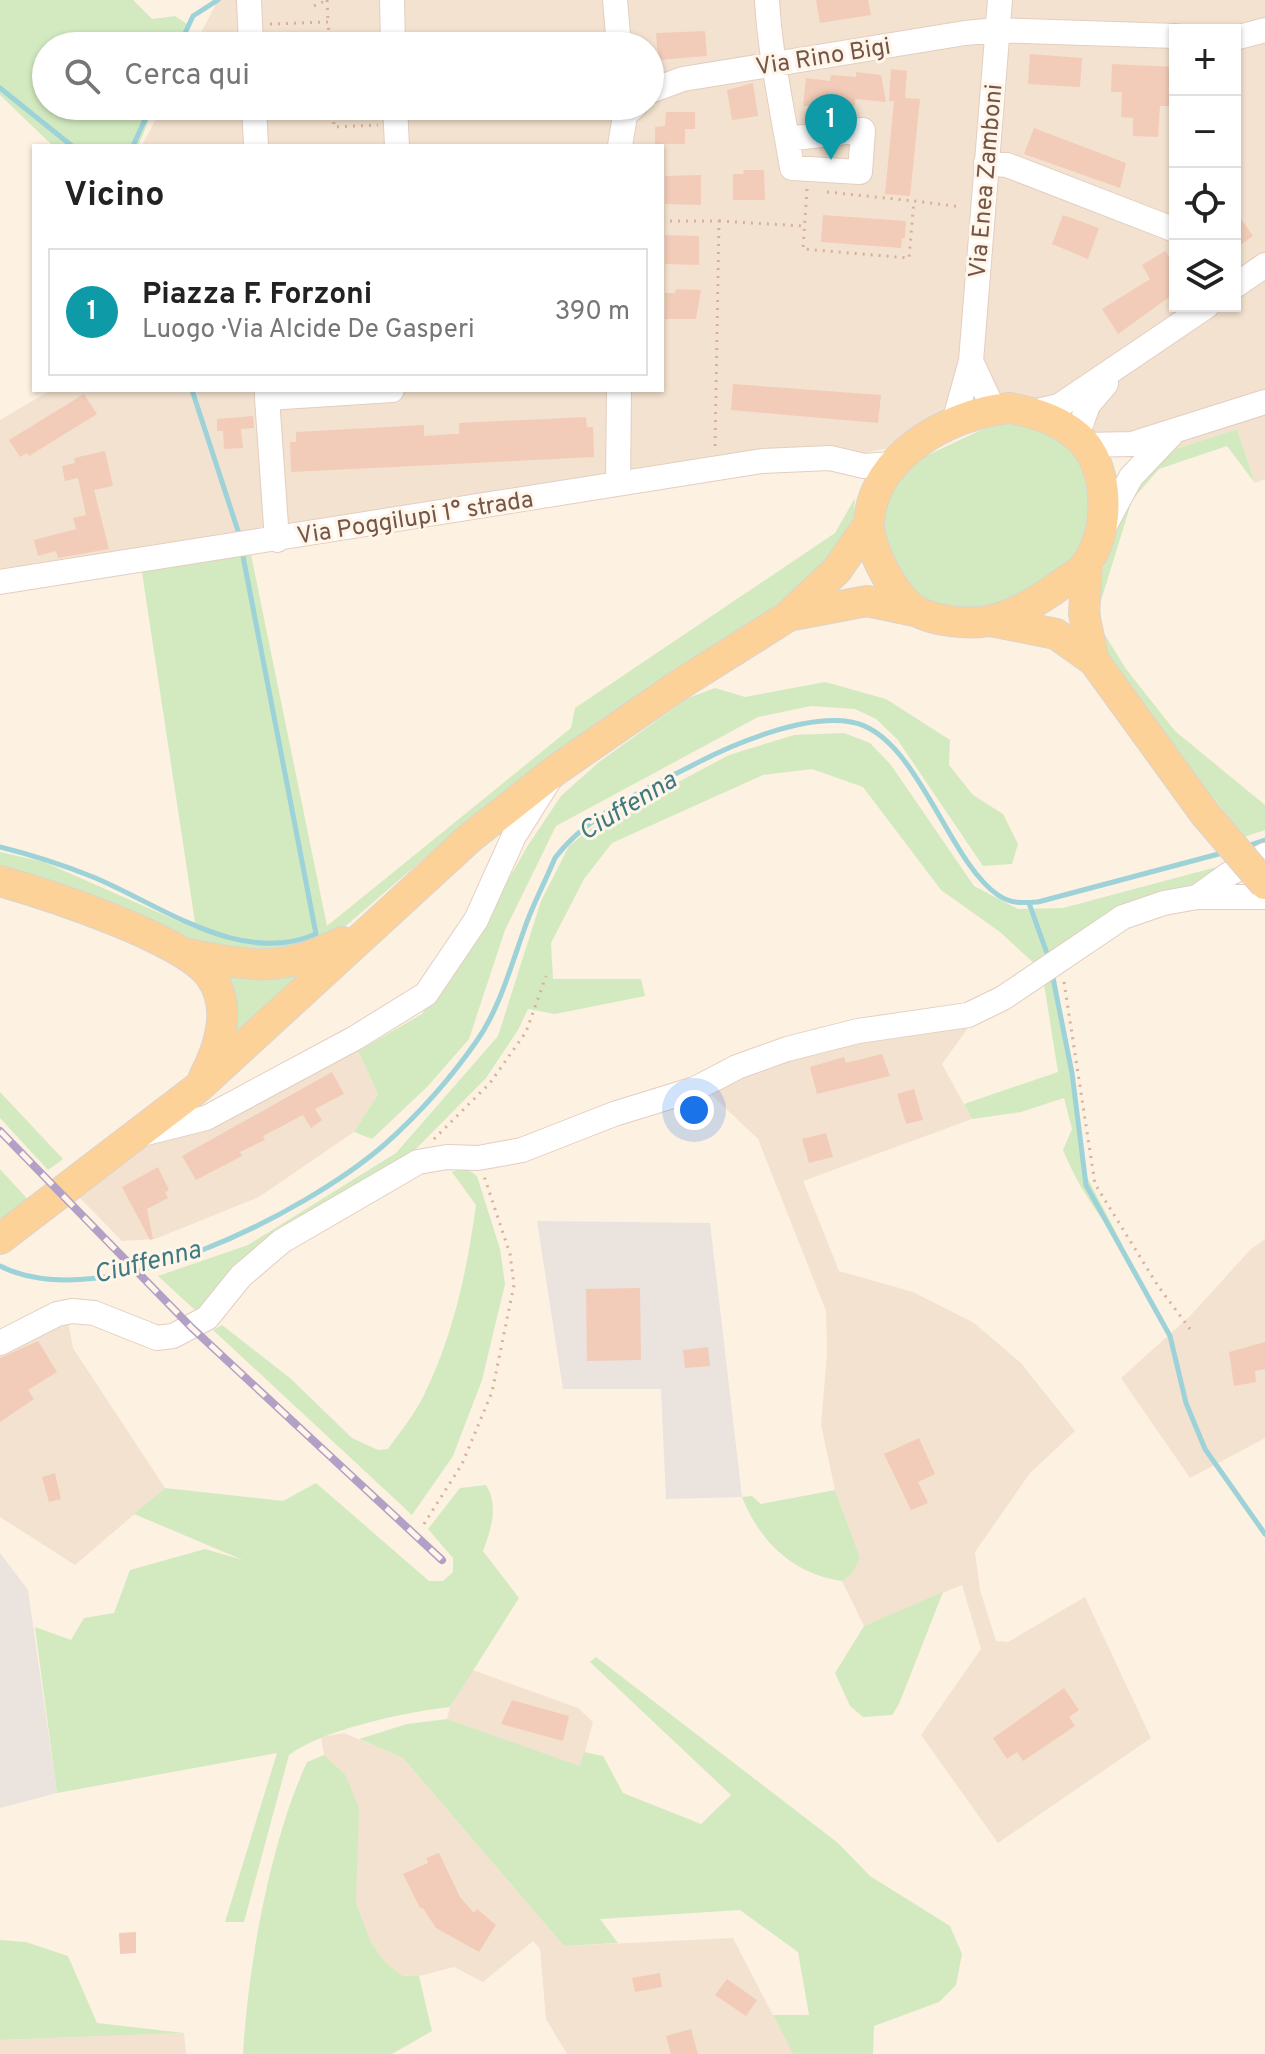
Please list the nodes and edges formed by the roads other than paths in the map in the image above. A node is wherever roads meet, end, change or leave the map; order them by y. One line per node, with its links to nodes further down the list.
1 (249, 0): 8 (street)
2 (392, 0): 9 (street)
3 (615, 0): 10 (street)
4 (767, 0): 13 (street)
5 (1000, 0): 6 (street, Via Enea Zamboni)
6 (997, 30): 11 (street, Via Rino Bigi); 13 (street, Via Rino Bigi); 20 (street, Via Enea Zamboni)
7 (1265, 30): 12 (street)
8 (251, 32)
9 (393, 32)
10 (618, 32)
11 (1169, 36)
12 (1241, 36)
13 (775, 64): 14 (street, Via Rino Bigi); 17 (street)
14 (664, 86)
15 (255, 120): 18 (street)
16 (626, 120): 19 (street)
17 (787, 139): 17 (street)
18 (256, 144)
19 (620, 144)
20 (986, 163): 21 (street); 25 (street, Via Enea Zamboni)
21 (1169, 228)
22 (1265, 265): 23 (street)
23 (1241, 282)
24 (1199, 312): 26 (street)
25 (971, 361): 31 (street, Via Enea Zamboni); 33 (street, Via Enea Zamboni)
26 (1121, 368): 32 (street); 35 (street)
27 (330, 392): 29 (street)
28 (619, 392): 38 (street)
29 (267, 394): 41 (street)
30 (1265, 402): 34 (street)
31 (994, 410): 32 (main road); 33 (main road)
32 (1033, 412): 35 (main road)
33 (954, 422): 37 (main road)
34 (1176, 431): 35 (street); 40 (street)
35 (1081, 440): 40 (main road)
36 (830, 458): 37 (street, Via Poggilupi 1° strada); 38 (street, Via Poggilupi 1° strada); 39 (street)
37 (893, 464): 39 (main road)
38 (618, 483): 41 (street, Via Poggilupi 1° strada)
39 (870, 514): 44 (main road); 45 (main road)
40 (1104, 527): 42 (main road)
41 (277, 540): 43 (street, Via Poggilupi 1° strada)
42 (1087, 564): 46 (main road); 47 (main road)
43 (2, 579)
44 (915, 611): 45 (main road); 46 (main road)
45 (787, 617): 48 (main road)
46 (989, 621): 47 (main road)
47 (1094, 661): 51 (main road, bridge)
48 (556, 770): 54 (main road); 57 (street)
49 (1265, 855): 52 (street)
50 (0, 881): 55 (main road)
51 (1265, 884)
52 (1197, 897): 53 (street); 59 (street)
53 (1265, 897)
54 (369, 929): 55 (main road); 56 (main road)
55 (182, 953): 56 (main road)
56 (200, 1086): 57 (main road)
57 (136, 1135): 58 (main road)
58 (0, 1239)
59 (0, 1343)

